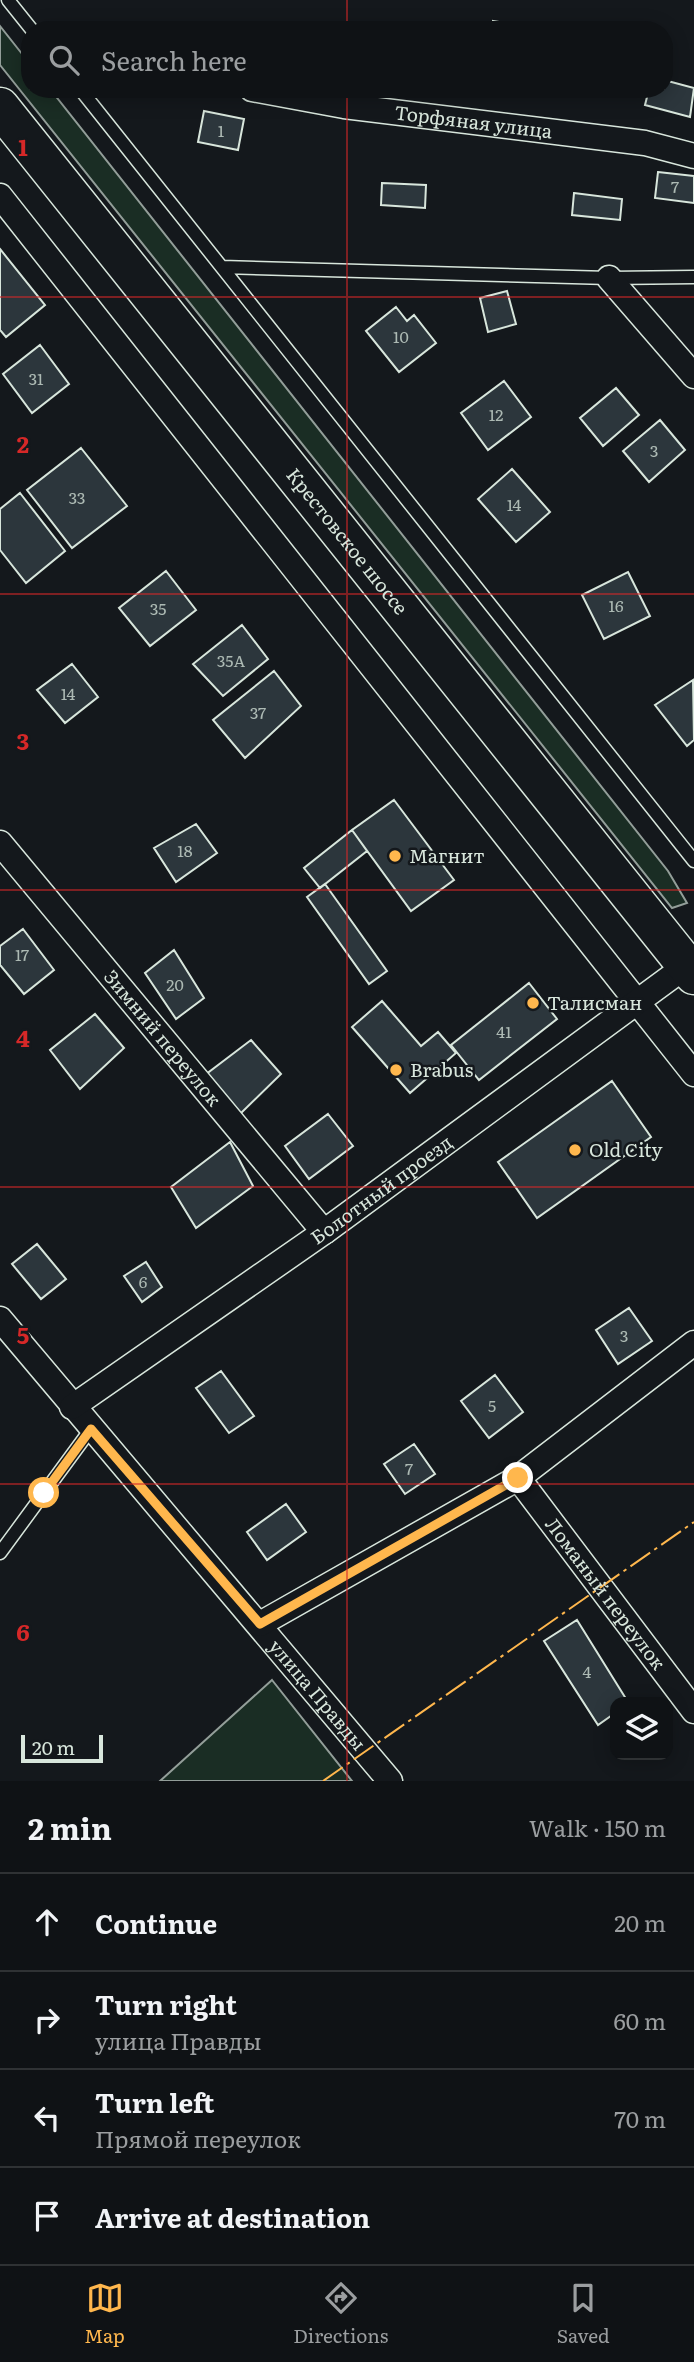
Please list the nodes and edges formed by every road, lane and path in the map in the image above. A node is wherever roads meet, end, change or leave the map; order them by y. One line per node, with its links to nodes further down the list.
1 (8, 0): 2 (lane)
2 (25, 21)
3 (87, 98): 8 (lane)
4 (301, 98): 6 (street, Торфяная улица)
5 (0, 107): 14 (main road, Крестовское шоссе)
6 (694, 156)
7 (0, 197): 15 (street)
8 (222, 267): 10 (lane); 13 (lane)
9 (694, 277): 10 (lane)
10 (609, 278): 11 (street)
11 (694, 376)
12 (0, 843): 17 (street, Зимний переулок)
13 (694, 861)
14 (691, 967): 15 (street, Болотный проезд)
15 (638, 1004): 16 (street); 17 (street, Болотный проезд)
16 (694, 1074)
17 (324, 1232): 20 (street, Болотный проезд)
18 (0, 1319): 20 (street, улица Правды)
19 (694, 1343): 22 (street)
20 (72, 1407): 21 (street, улица Правды)
21 (91, 1429): 23 (lane); 24 (street, улица Правды)
22 (518, 1478): 24 (street); 25 (street, Ломаный переулок)
23 (0, 1553)
24 (260, 1624): 26 (street, улица Правды)
25 (694, 1711)
26 (390, 1781)

